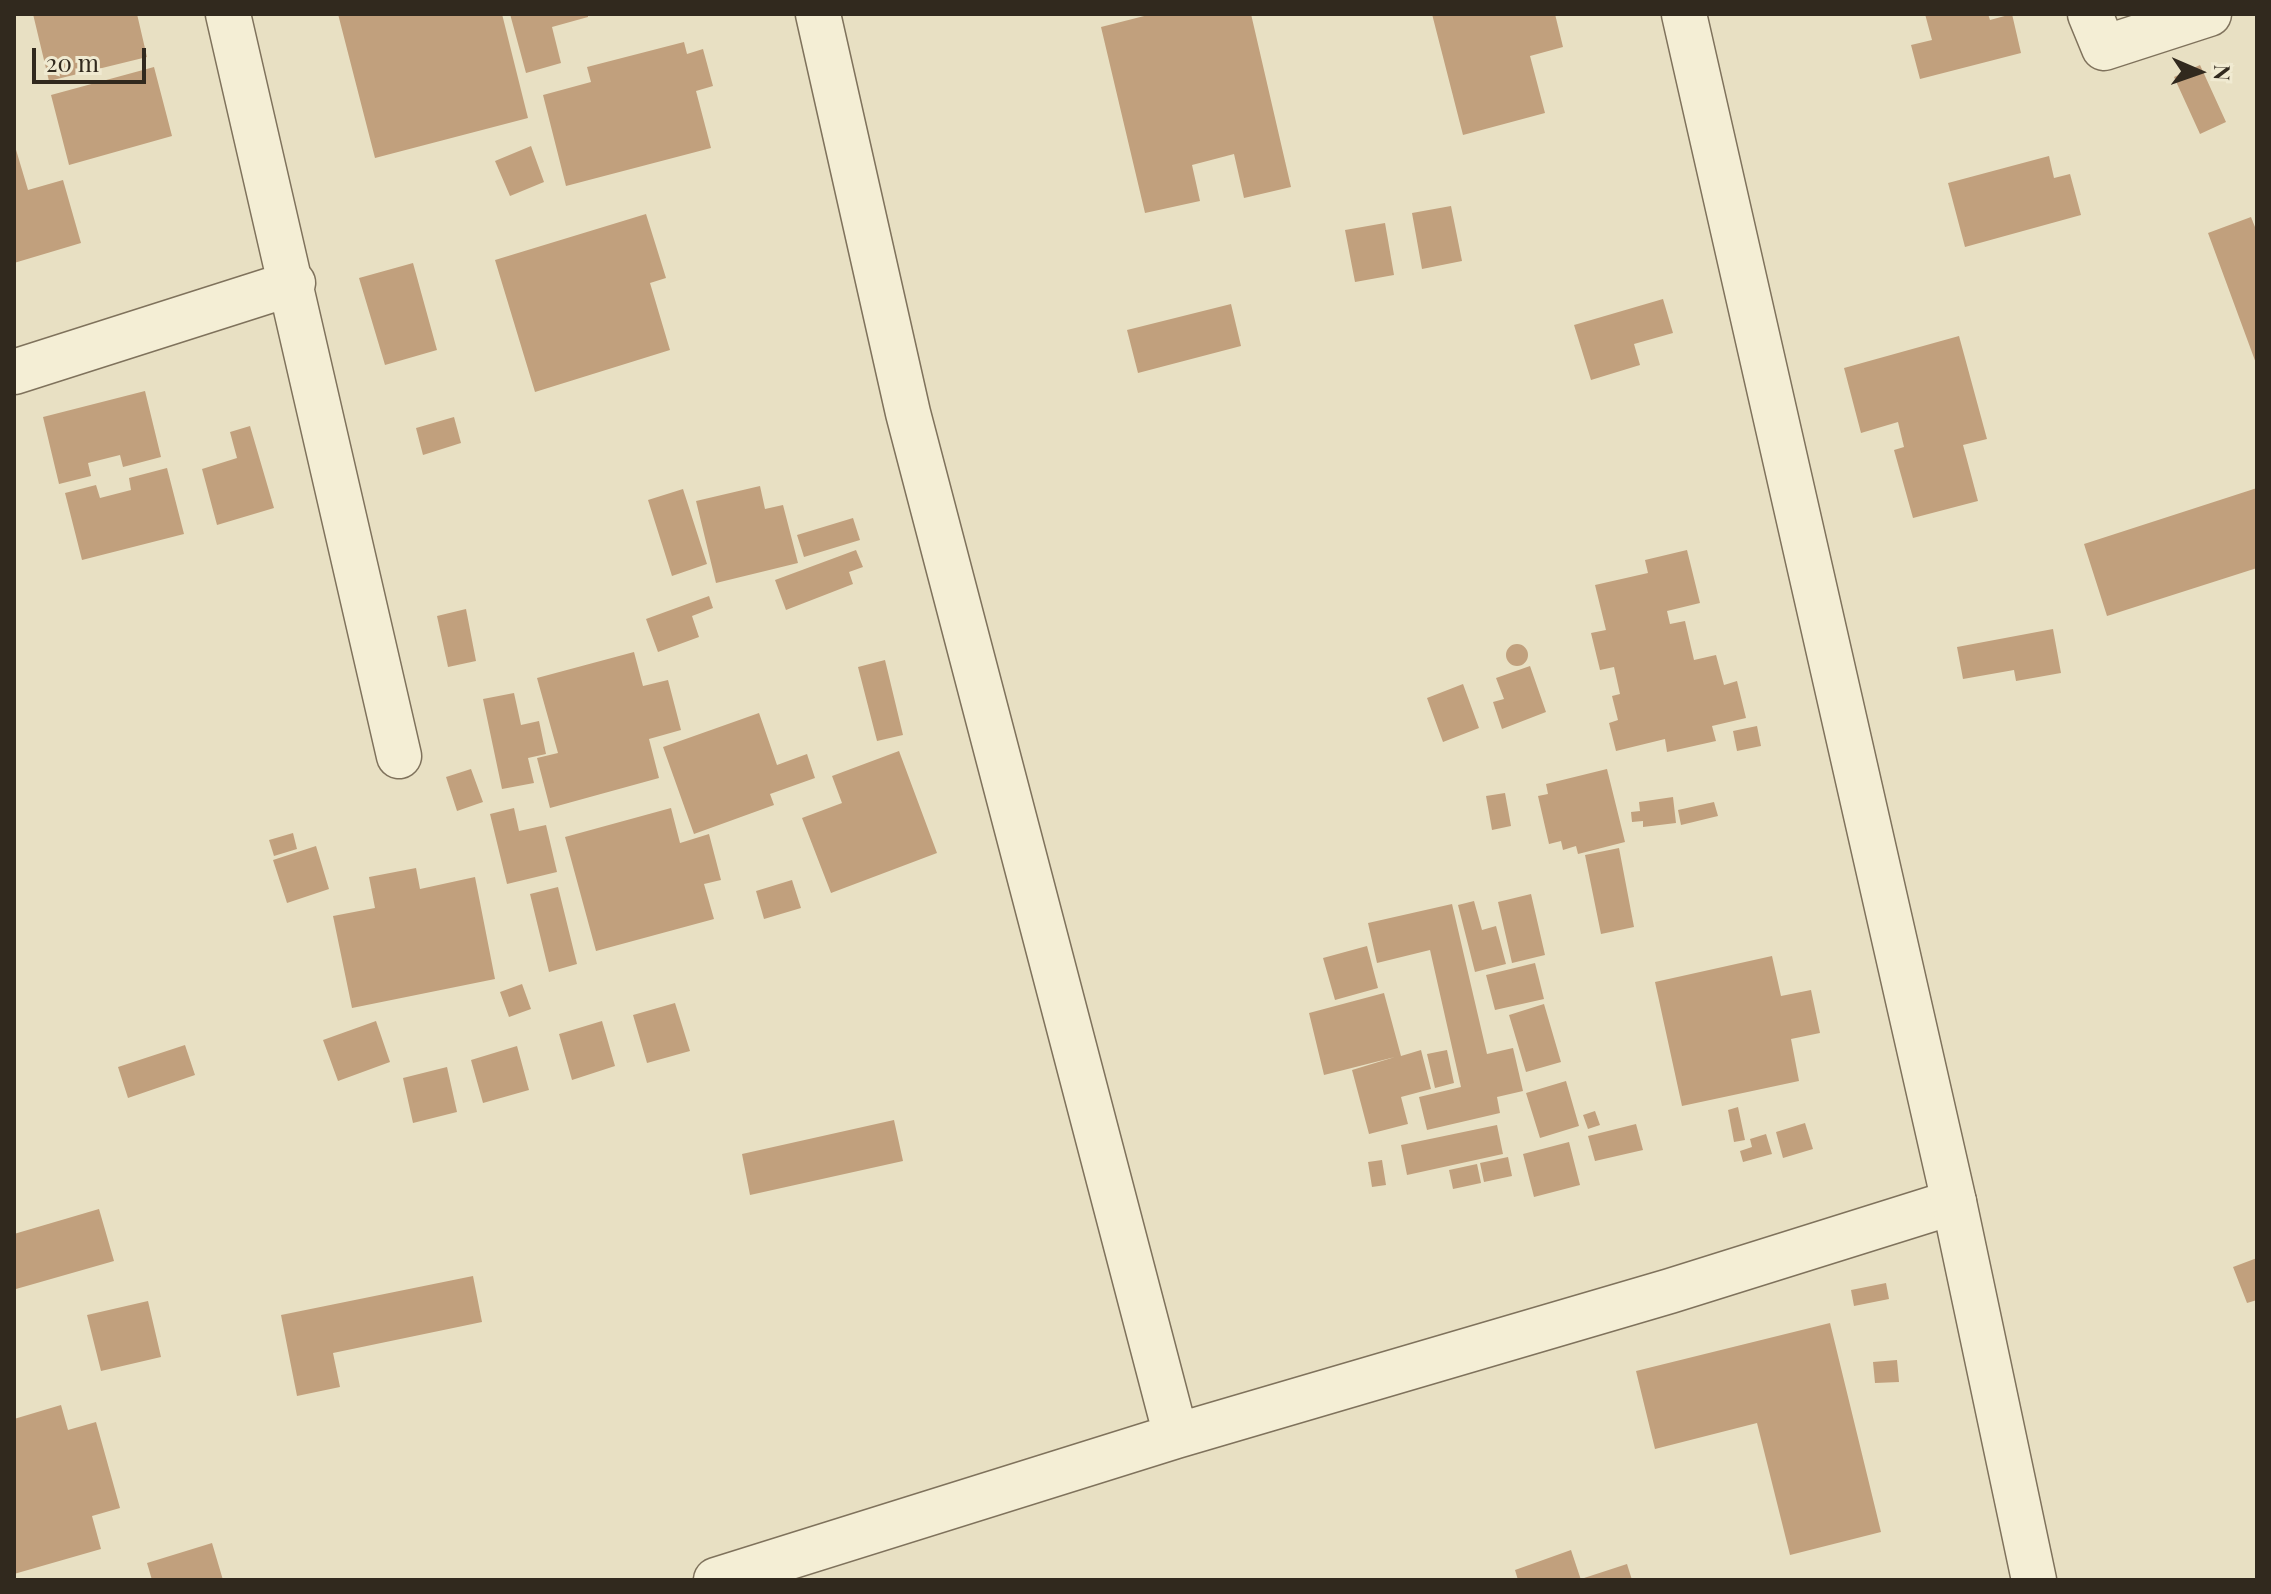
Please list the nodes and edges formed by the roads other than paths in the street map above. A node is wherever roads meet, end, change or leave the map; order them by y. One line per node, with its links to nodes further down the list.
1 (228, 14): 6 (street)
2 (818, 14): 10 (street)
3 (1684, 14): 9 (street)
4 (2090, 14): 5 (street)
5 (2209, 14)
6 (293, 283): 7 (street); 8 (street)
7 (14, 372)
8 (399, 756)
9 (1954, 1202): 10 (street); 12 (street)
10 (1176, 1436): 11 (street)
11 (716, 1580)
12 (2034, 1580)

